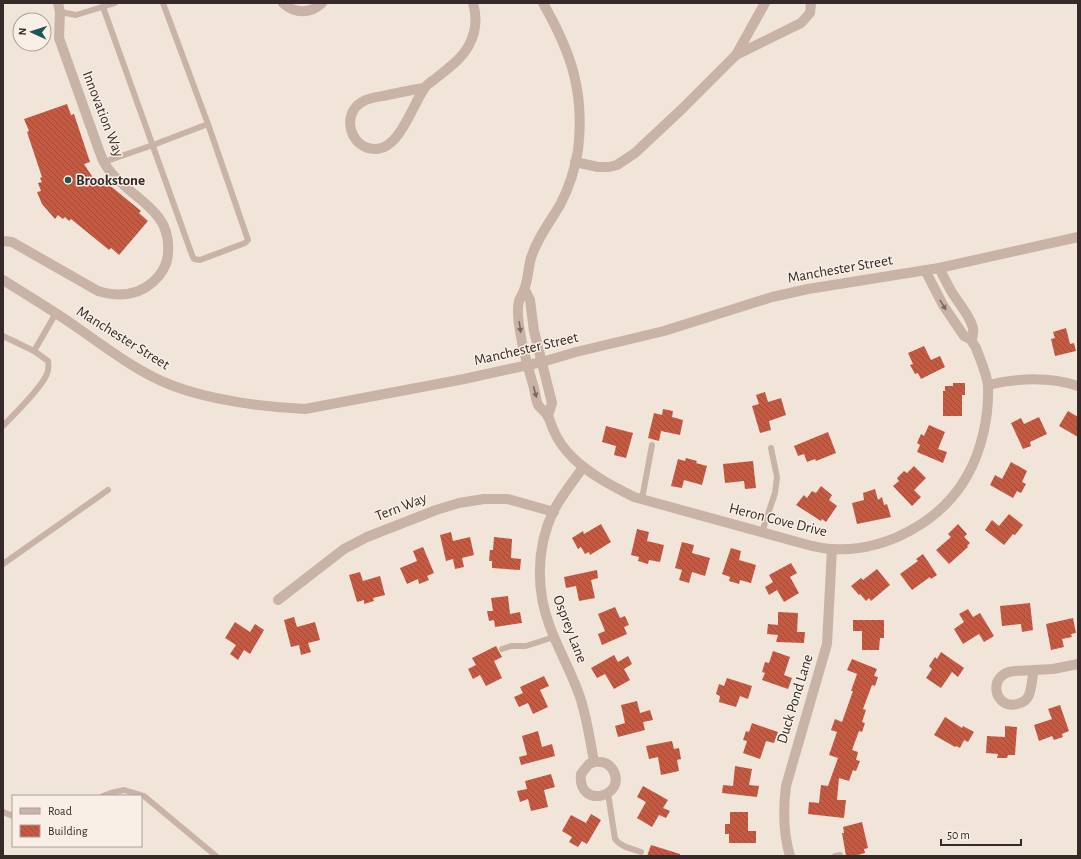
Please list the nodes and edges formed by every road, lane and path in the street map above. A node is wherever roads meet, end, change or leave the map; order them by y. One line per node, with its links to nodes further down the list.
1 (115, 3): 9 (lane)
2 (163, 3): 13 (lane)
3 (283, 3): 4 (street)
4 (322, 3)
5 (473, 3): 12 (street)
6 (543, 3): 16 (street, Heron Cove Drive)
7 (765, 3): 11 (street)
8 (811, 3): 11 (street)
9 (103, 7): 10 (lane); 14 (lane)
10 (59, 8): 15 (street, Innovation Way)
11 (736, 55): 16 (street)
12 (424, 88): 12 (street)
13 (208, 124): 14 (lane); 14 (lane)
14 (153, 145): 15 (lane)
15 (104, 162): 18 (street, Innovation Way)
16 (575, 162): 22 (street, Heron Cove Drive)
17 (1078, 237): 19 (street, Manchester Street)
18 (3, 241)
19 (940, 268): 20 (street, Manchester Street); 25 (street, Heron Cove Drive)
20 (925, 270): 25 (street, Heron Cove Drive, one-way to 25); 27 (street, Manchester Street)
21 (3, 280): 23 (street, Manchester Street)
22 (525, 290): 27 (street, Heron Cove Drive); 28 (street, Heron Cove Drive, one-way to 28)
23 (56, 313): 26 (lane); 28 (street, Manchester Street)
24 (3, 336): 26 (lane)
25 (972, 340): 29 (street, Heron Cove Drive)
26 (34, 351): 32 (lane)
27 (542, 362): 28 (street, Manchester Street); 31 (street, Heron Cove Drive)
28 (528, 365): 31 (street, Heron Cove Drive, one-way to 31)
29 (988, 385): 30 (street); 40 (street, Heron Cove Drive)
30 (1078, 386)
31 (548, 416): 35 (street, Heron Cove Drive)
32 (3, 426)
33 (652, 445): 37 (lane)
34 (771, 448): 39 (lane)
35 (583, 467): 37 (street, Heron Cove Drive); 38 (street, Osprey Lane)
36 (108, 490): 41 (lane)
37 (642, 499): 39 (street, Heron Cove Drive)
38 (554, 512): 42 (street, Tern Way); 43 (street, Osprey Lane)
39 (762, 532): 40 (street, Heron Cove Drive)
40 (832, 550): 53 (street, Duck Pond Lane)
41 (3, 564)
42 (278, 600)
43 (554, 637): 44 (lane); 47 (street, Osprey Lane)
44 (502, 649)
45 (1078, 664): 46 (street)
46 (1034, 670)
47 (594, 762): 48 (street); 48 (street)
48 (608, 794): 52 (lane)
49 (105, 795): 50 (lane)
50 (141, 795)
51 (142, 795): 54 (lane)
52 (641, 852)
53 (787, 855)
54 (216, 856)

